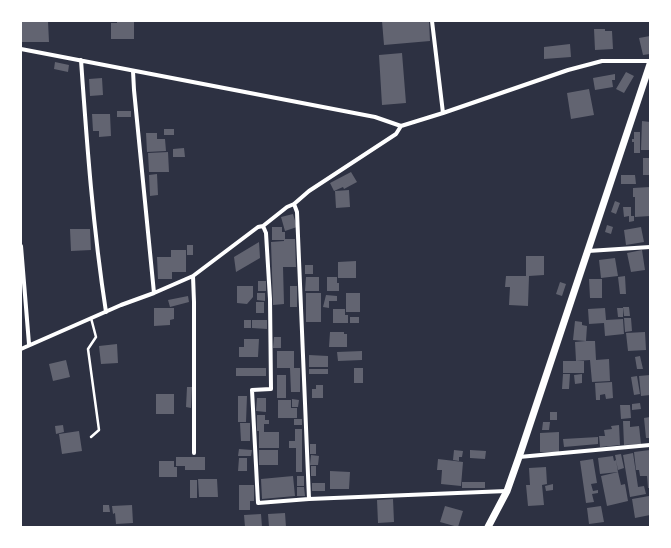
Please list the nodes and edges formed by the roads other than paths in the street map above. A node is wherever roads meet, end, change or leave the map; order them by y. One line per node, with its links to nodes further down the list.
1 (432, 21): 6 (street)
2 (21, 49): 3 (street)
3 (81, 60): 5 (street); 15 (street)
4 (650, 63): 6 (street); 12 (main road)
5 (133, 71): 7 (street); 14 (street)
6 (443, 113): 7 (street)
7 (401, 126): 8 (street)
8 (294, 204): 9 (street); 24 (street)
9 (264, 226): 13 (street); 24 (street)
10 (21, 246): 17 (street)
11 (650, 247): 12 (street)
12 (588, 251): 22 (main road)
13 (193, 276): 14 (street); 21 (street)
14 (154, 293): 15 (street)
15 (106, 312): 16 (street)
16 (91, 318): 17 (street); 19 (lane)
17 (29, 344): 18 (street)
18 (21, 348)
19 (91, 437)
20 (650, 444): 22 (street)
21 (194, 453)
22 (519, 457): 23 (main road)
23 (507, 491): 24 (street); 25 (main road)
24 (309, 499)
25 (488, 527)

